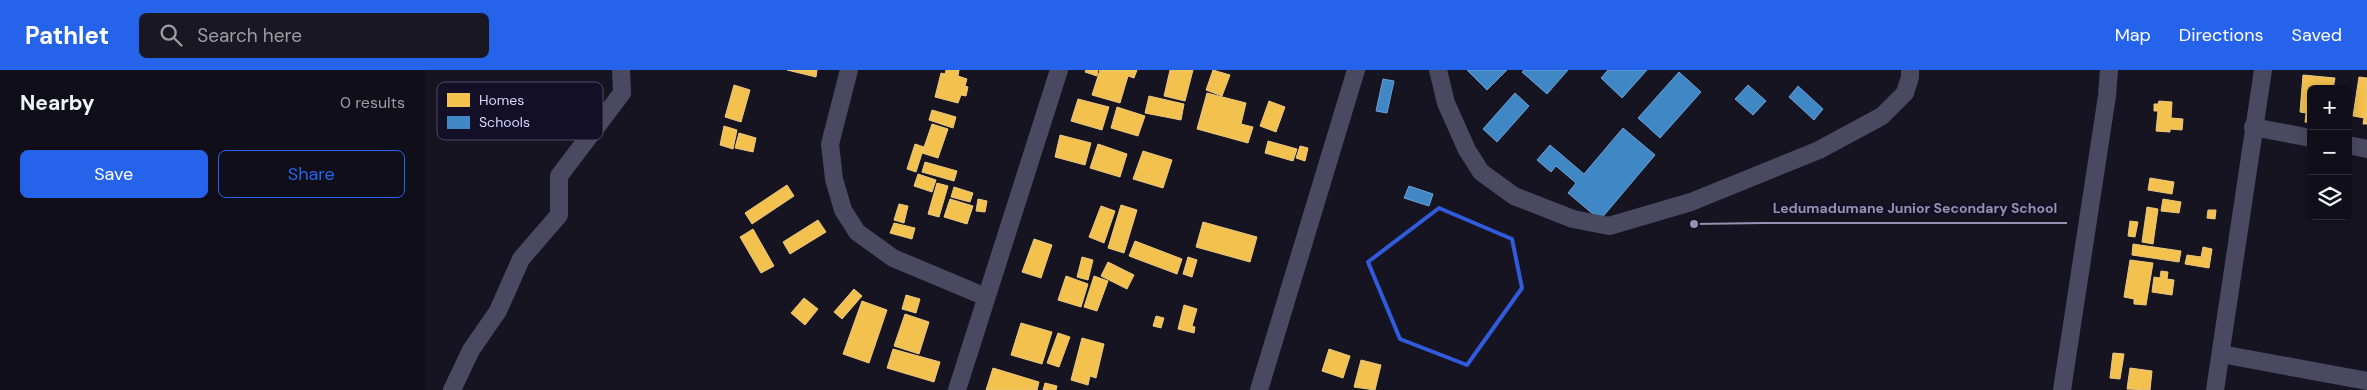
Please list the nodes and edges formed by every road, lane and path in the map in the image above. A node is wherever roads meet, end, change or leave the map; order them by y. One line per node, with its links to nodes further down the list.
1 (621, 70): 9 (street)
2 (849, 70): 15 (street)
3 (1059, 70): 15 (street)
4 (1356, 70): 20 (street)
5 (1438, 70): 6 (street)
6 (1910, 70)
7 (2109, 70): 21 (street)
8 (2263, 70): 10 (street)
9 (603, 118)
10 (2253, 127): 11 (street); 16 (street)
11 (2307, 137)
12 (586, 140): 18 (street)
13 (2352, 146): 14 (street)
14 (2367, 149)
15 (987, 297): 19 (street)
16 (2221, 354): 17 (street); 22 (street)
17 (2367, 381)
18 (452, 390)
19 (957, 390)
20 (1259, 390)
21 (2062, 390)
22 (2215, 390)

